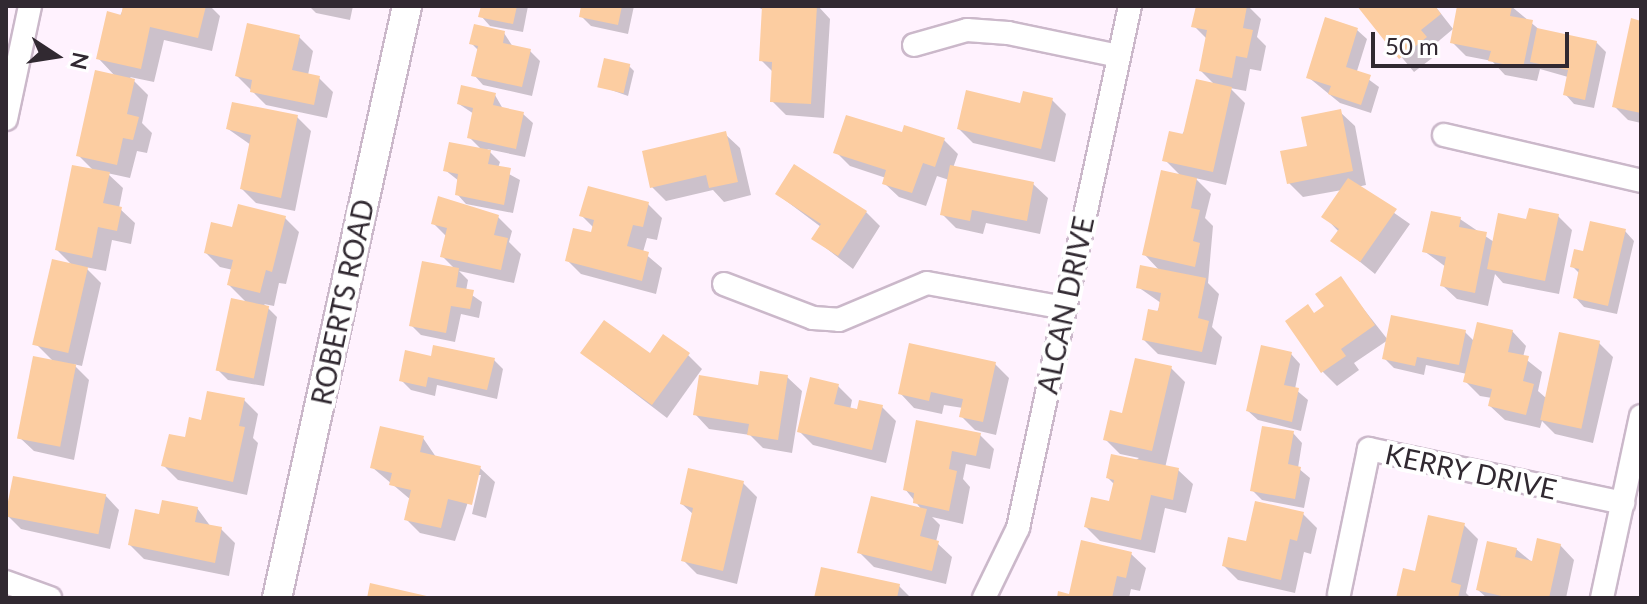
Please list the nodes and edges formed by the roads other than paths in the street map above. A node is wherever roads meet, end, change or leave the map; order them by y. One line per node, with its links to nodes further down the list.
1 (30, 6): 6 (street)
2 (407, 6): 16 (street, ROBERTS ROAD)
3 (1130, 6): 5 (street, ALCAN DRIVE)
4 (914, 45): 5 (street)
5 (1119, 56): 10 (street, ALCAN DRIVE)
6 (6, 119)
7 (1444, 135): 8 (street)
8 (1641, 181)
9 (724, 284): 10 (street)
10 (1065, 308): 17 (street, ALCAN DRIVE)
11 (1641, 416): 12 (street)
12 (1623, 503): 14 (street, KERRY DRIVE); 18 (street)
13 (6, 582): 15 (street)
14 (1339, 594)
15 (50, 598)
16 (277, 598)
17 (984, 598)
18 (1602, 598)

